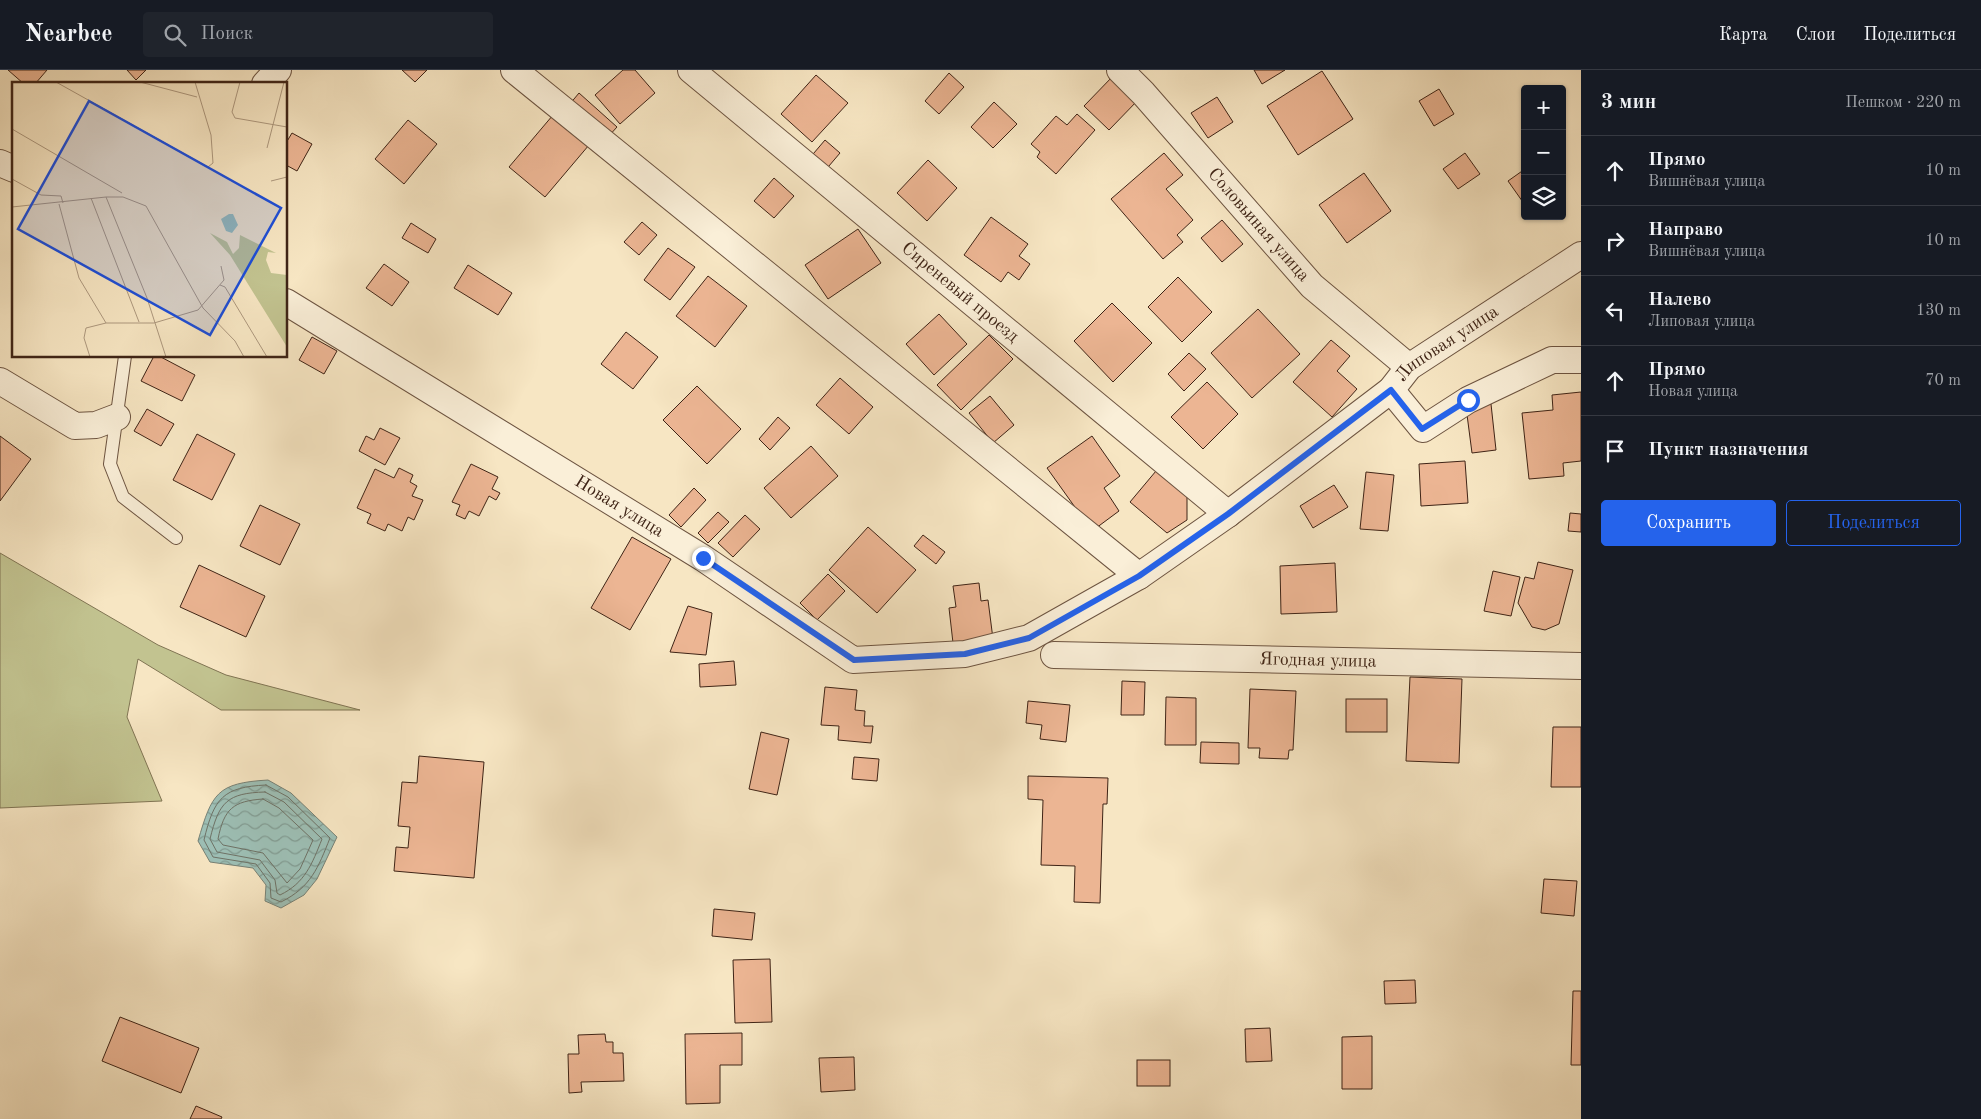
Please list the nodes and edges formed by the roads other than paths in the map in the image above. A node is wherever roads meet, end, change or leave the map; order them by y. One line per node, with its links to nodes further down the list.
1 (278, 70): 5 (street)
2 (514, 70): 18 (street)
3 (691, 70): 16 (street, Сиреневый проезд)
4 (1120, 70): 12 (street, Соловьиная улица)
5 (267, 82)
6 (0, 164): 7 (street)
7 (12, 168)
8 (1581, 255): 12 (street, Липовая улица)
9 (288, 303): 19 (street, Новая улица)
10 (125, 358): 15 (lane)
11 (1581, 360): 14 (street)
12 (1409, 367): 14 (street, Липовая улица)
13 (0, 381): 15 (street)
14 (1391, 390): 16 (street, Липовая улица)
15 (117, 417): 17 (lane)
16 (1228, 514): 18 (street, Липовая улица)
17 (176, 538)
18 (1139, 576): 19 (street, Липовая улица)
19 (965, 654)
20 (1054, 654): 21 (street, Ягодная улица)
21 (1581, 666)

